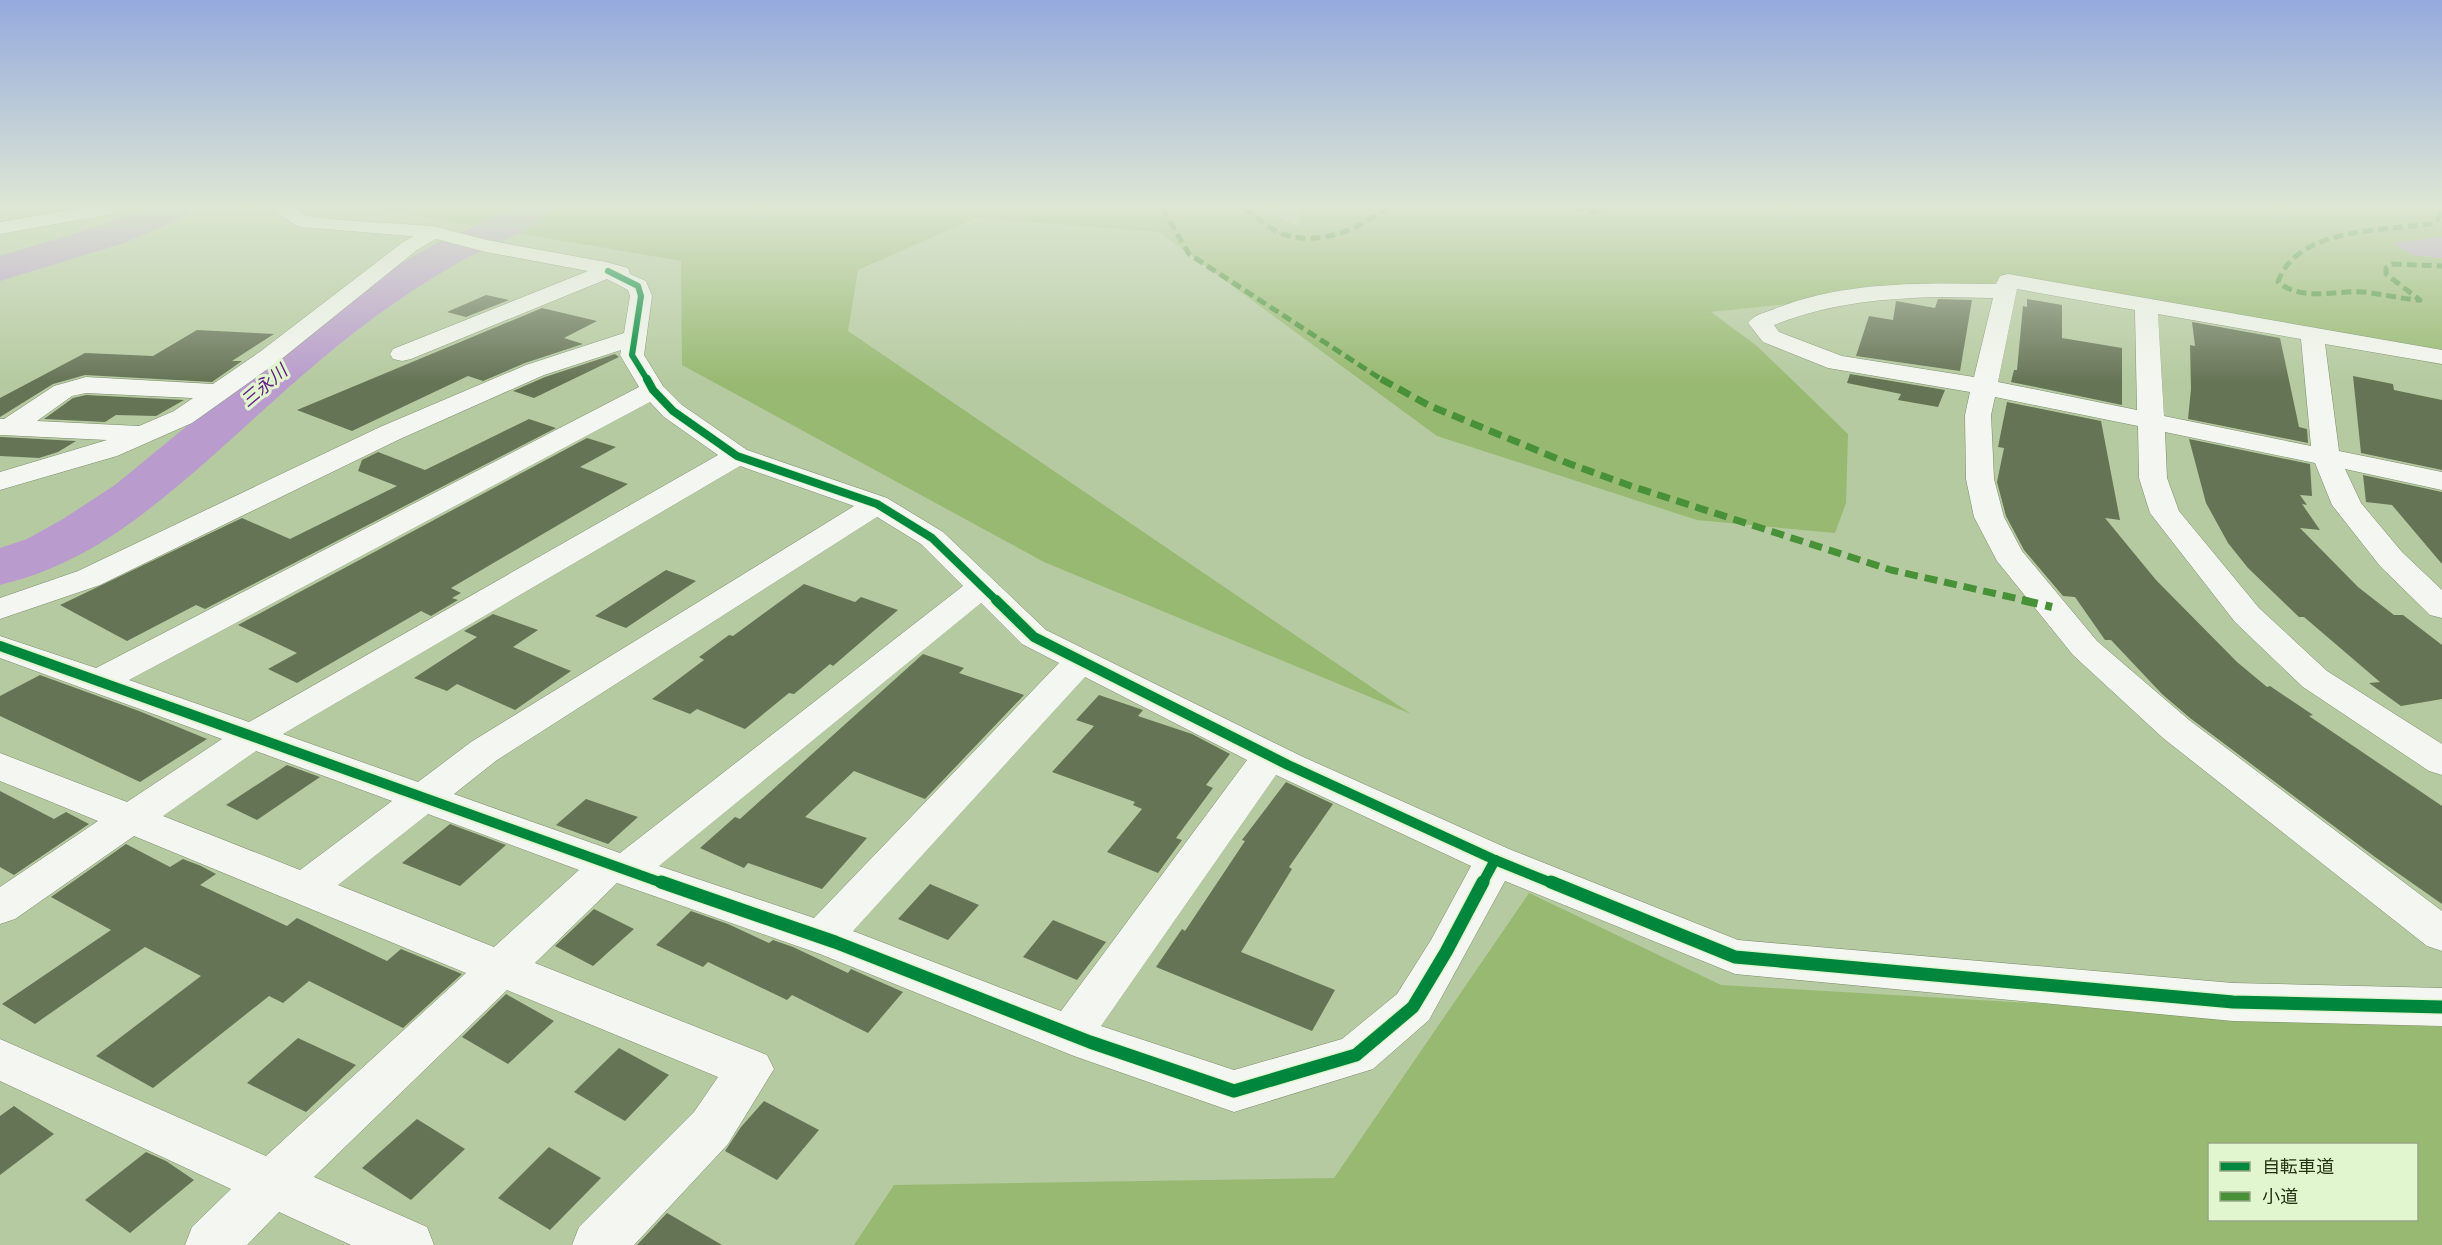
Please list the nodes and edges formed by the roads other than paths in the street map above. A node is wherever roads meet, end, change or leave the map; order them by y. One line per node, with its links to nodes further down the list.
1 (383, 266): 12 (street)
2 (596, 266): 3 (street)
3 (608, 271): 7 (street); 8 (street)
4 (2006, 291): 5 (street); 10 (street); 10 (street)
5 (2146, 304): 6 (street); 13 (street)
6 (2312, 333): 9 (street); 17 (street)
7 (635, 337): 11 (street); 23 (street)
8 (402, 354)
9 (2442, 357)
10 (1986, 387): 13 (street); 37 (street)
11 (653, 390): 16 (street); 26 (street)
12 (220, 392): 14 (street); 15 (street)
13 (2149, 420): 17 (street); 28 (street)
14 (4, 427): 15 (street)
15 (143, 433): 19 (street)
16 (737, 456): 20 (street); 27 (street)
17 (2326, 457): 18 (street); 22 (street)
18 (2442, 480)
19 (0, 481)
20 (877, 504): 21 (street); 31 (street)
21 (981, 587): 25 (street); 34 (street)
22 (2442, 608)
23 (0, 609)
24 (0, 646): 26 (street)
25 (1081, 660): 29 (street); 38 (street)
26 (99, 681): 27 (street)
27 (251, 737): 31 (street); 32 (street)
28 (2435, 749)
29 (1269, 756): 33 (street); 41 (street)
30 (0, 766): 32 (street)
31 (422, 798): 34 (street); 35 (street)
32 (130, 818): 35 (street); 36 (street)
33 (1495, 860): 40 (street); 41 (street)
34 (618, 867): 38 (street); 39 (street)
35 (305, 888): 39 (street)
36 (0, 908)
37 (2442, 934)
38 (822, 937): 41 (street)
39 (501, 967): 43 (street); 46 (street)
40 (2442, 1007)
41 (1070, 1034)
42 (0, 1059): 43 (street)
43 (272, 1184): 44 (street); 45 (street)
44 (211, 1245)
45 (408, 1245)
46 (598, 1245)

